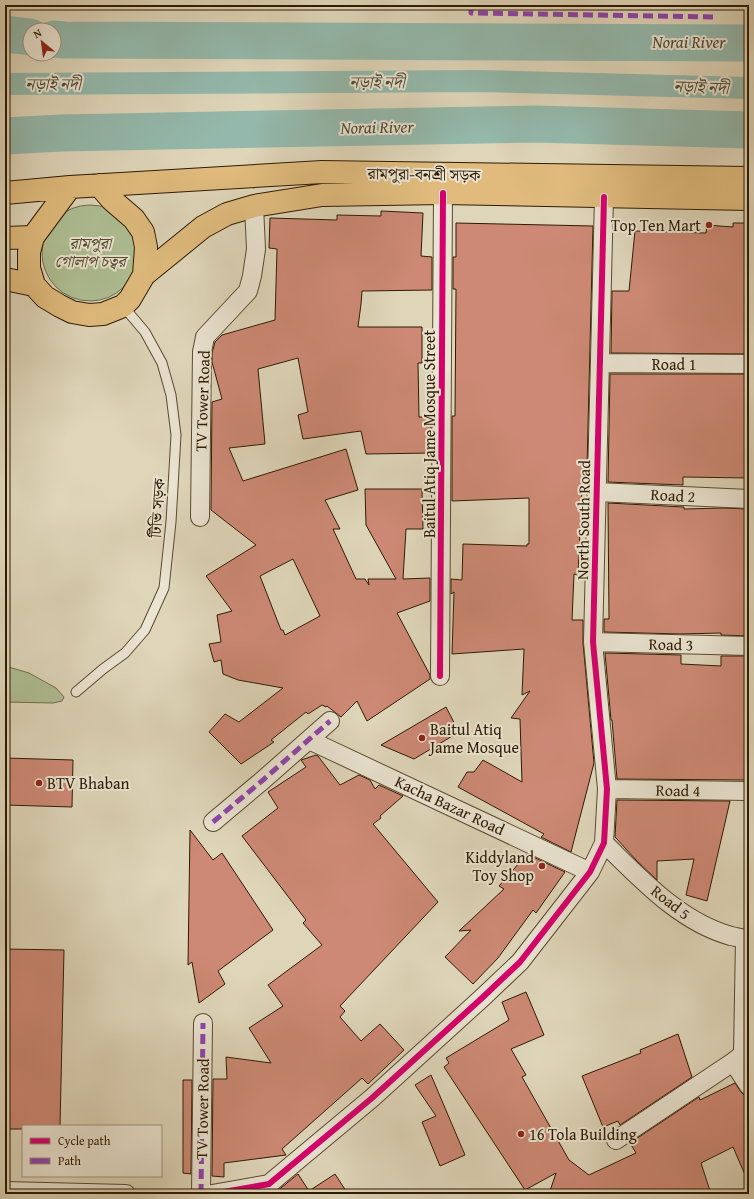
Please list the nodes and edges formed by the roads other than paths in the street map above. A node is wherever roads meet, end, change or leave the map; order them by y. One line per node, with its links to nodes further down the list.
1 (749, 178): 2 (main road, রামপুরা-বনশ্রী সড়ক)
2 (100, 185): 3 (main road); 11 (main road)
3 (70, 187): 4 (main road); 9 (main road)
4 (5, 193)
5 (443, 193): 6 (main road, রামপুরা-বনশ্রী সড়ক); 8 (main road, রামপুরা-বনশ্রী সড়ক); 22 (street, Baitul Atiq Jame Mosque Street)
6 (604, 196): 7 (main road, রামপুরা-বনশ্রী সড়ক); 15 (street, North South Road)
7 (749, 198)
8 (254, 206): 11 (main road, রামপুরা-বনশ্রী সড়ক); 19 (street, TV Tower Road)
9 (33, 237): 10 (main road); 13 (main road)
10 (5, 238)
11 (144, 275): 14 (main road)
12 (5, 279): 13 (main road)
13 (34, 285): 14 (main road)
14 (123, 306): 23 (lane, টিভি সড়ক)
15 (600, 363): 16 (street, Road 1); 17 (street, North South Road)
16 (749, 364)
17 (596, 492): 18 (street, Road 2); 20 (street, North South Road)
18 (749, 499)
19 (200, 517)
20 (593, 642): 21 (street, Road 3); 26 (street, North South Road)
21 (749, 646)
22 (440, 676)
23 (76, 692)
24 (330, 721): 25 (street)
25 (309, 740): 28 (street); 30 (street, Kacha Bazar Road)
26 (607, 789): 27 (street, Road 4); 29 (street, North South Road)
27 (749, 791)
28 (213, 822)
29 (604, 843): 30 (street); 31 (street, Road 5)
30 (590, 872): 36 (street)
31 (748, 940): 33 (street)
32 (203, 1023): 39 (street, TV Tower Road)
33 (733, 1062): 34 (street); 35 (street)
34 (749, 1086)
35 (616, 1140)
36 (272, 1189): 40 (street)
37 (5, 1191): 38 (street)
38 (126, 1194)
39 (201, 1194)
40 (212, 1194)

